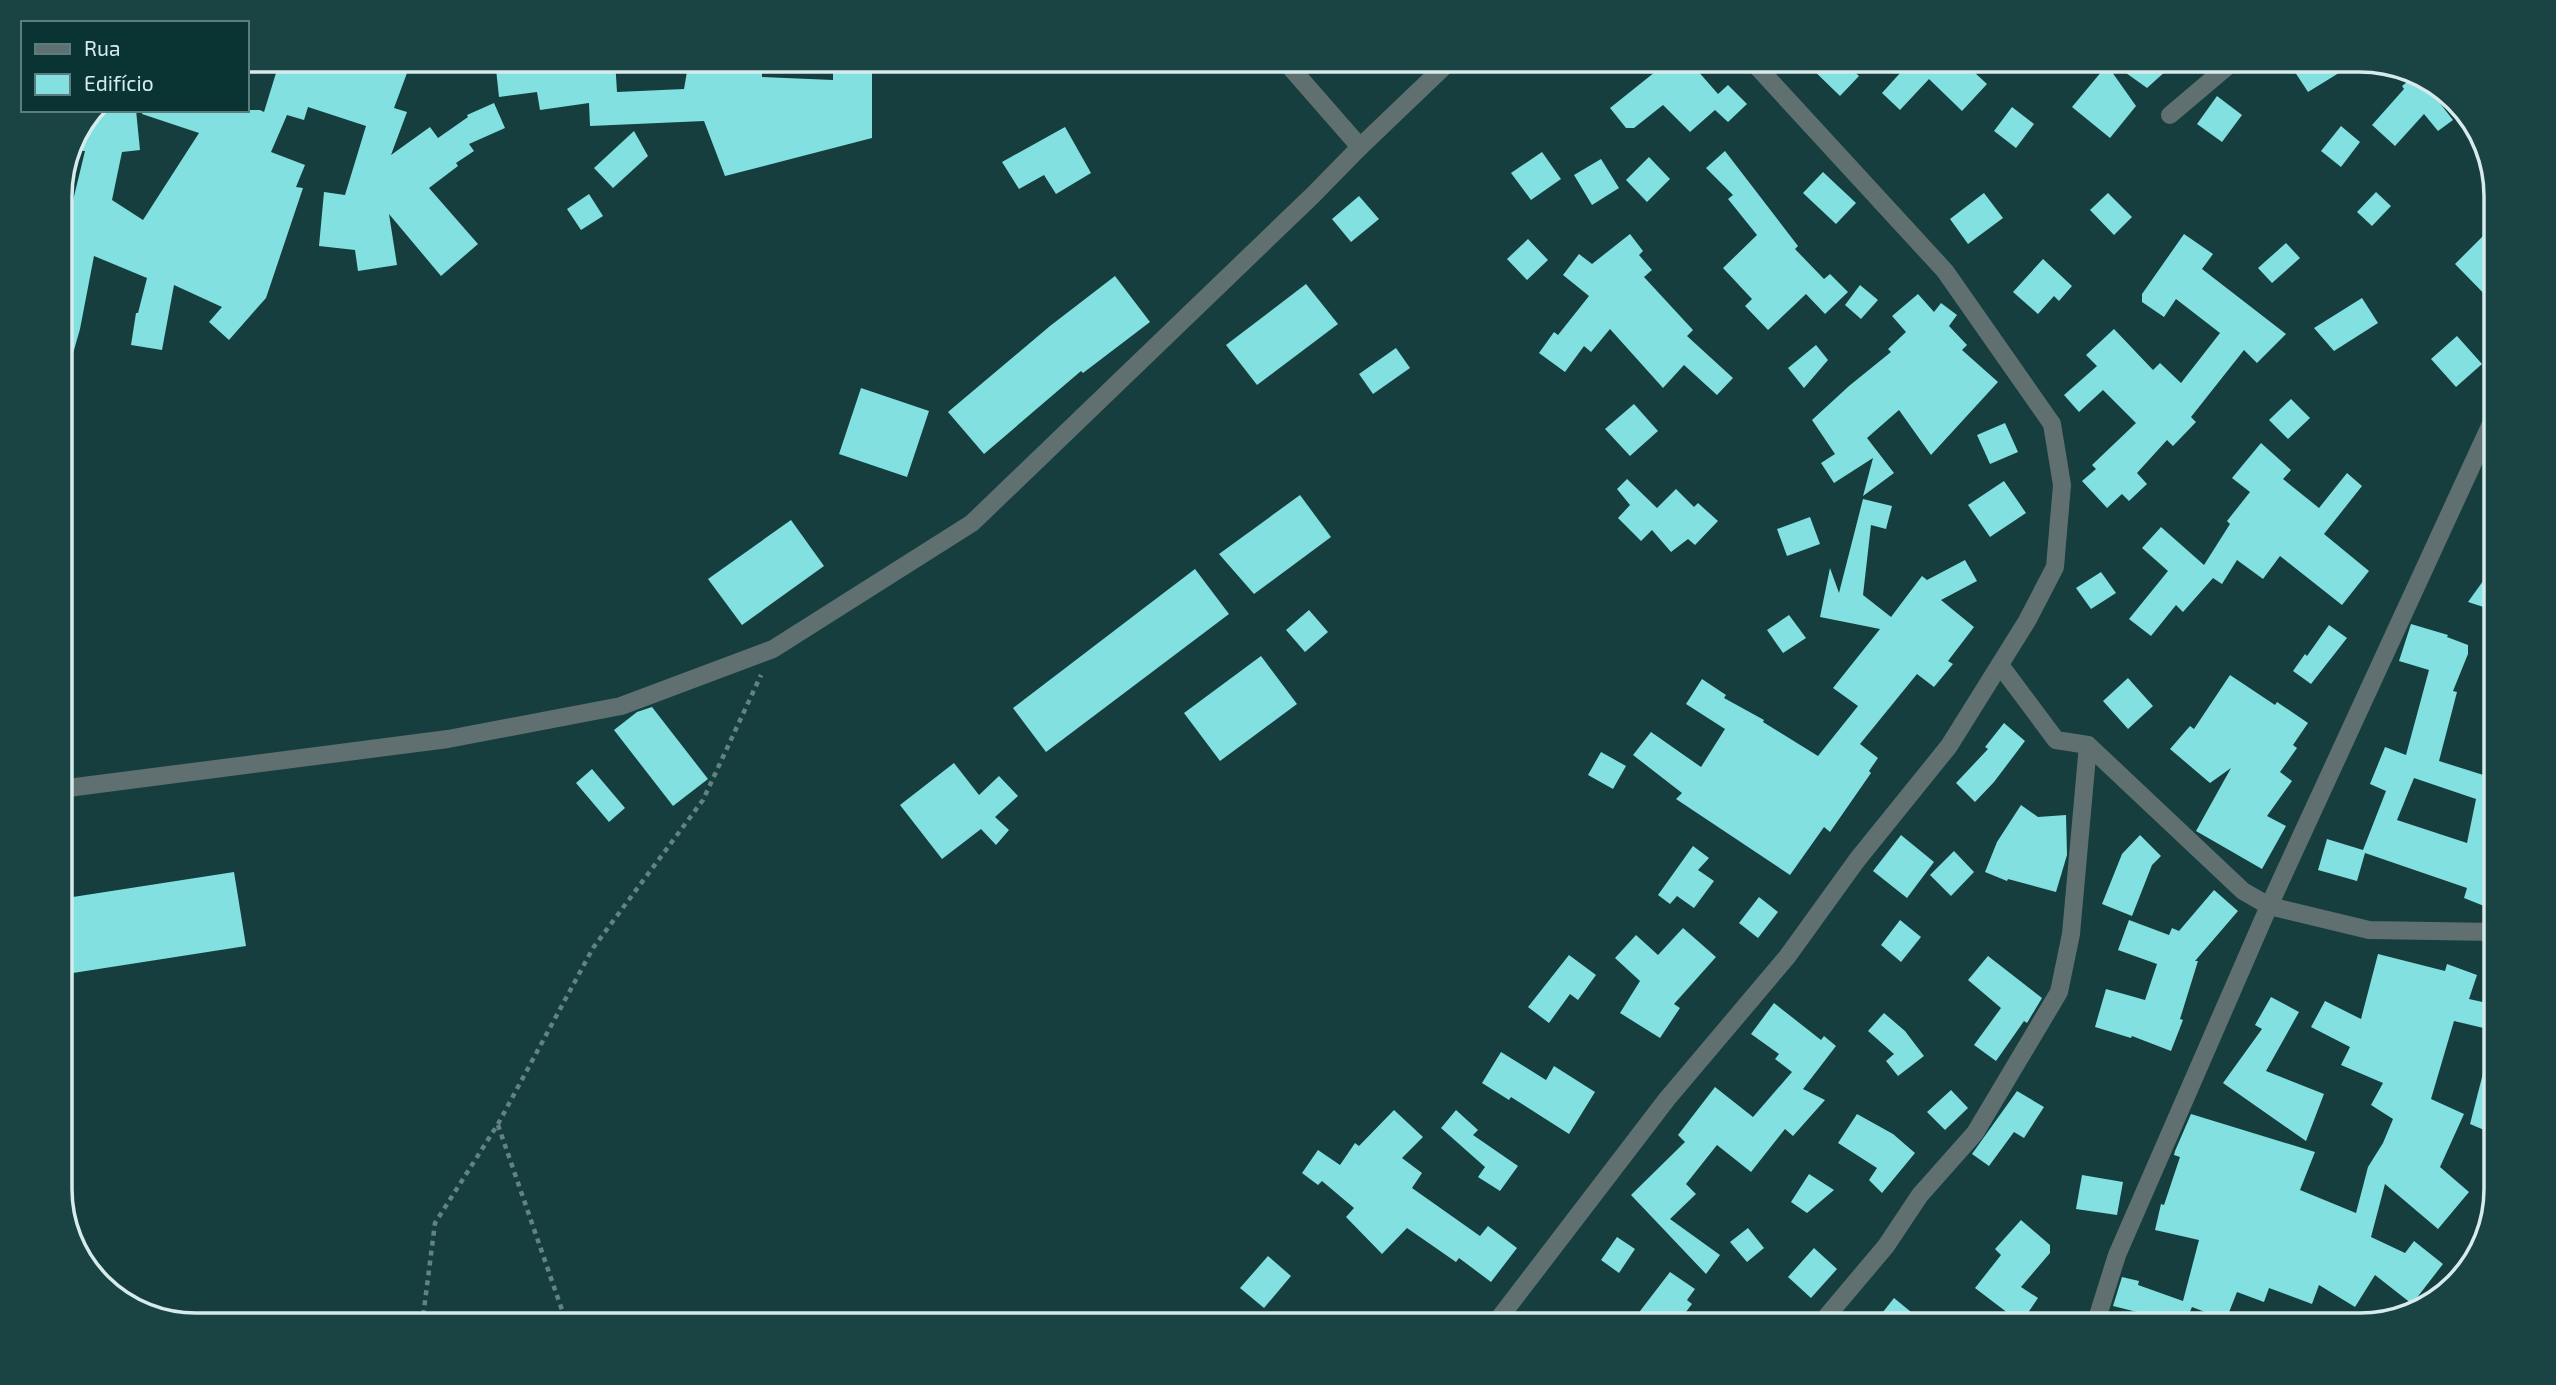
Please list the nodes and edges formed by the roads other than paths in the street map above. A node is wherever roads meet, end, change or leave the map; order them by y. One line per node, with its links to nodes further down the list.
1 (1294, 72): 6 (street)
2 (1438, 72): 6 (street)
3 (1762, 72): 8 (street)
4 (2221, 72): 5 (street)
5 (2170, 115)
6 (1360, 147): 10 (street)
7 (2484, 439): 11 (street)
8 (2000, 665): 9 (street); 13 (street)
9 (2088, 745): 11 (street); 14 (street)
10 (72, 787)
11 (2269, 906): 12 (street); 15 (street)
12 (2484, 932)
13 (1503, 1313)
14 (1830, 1313)
15 (2099, 1313)

